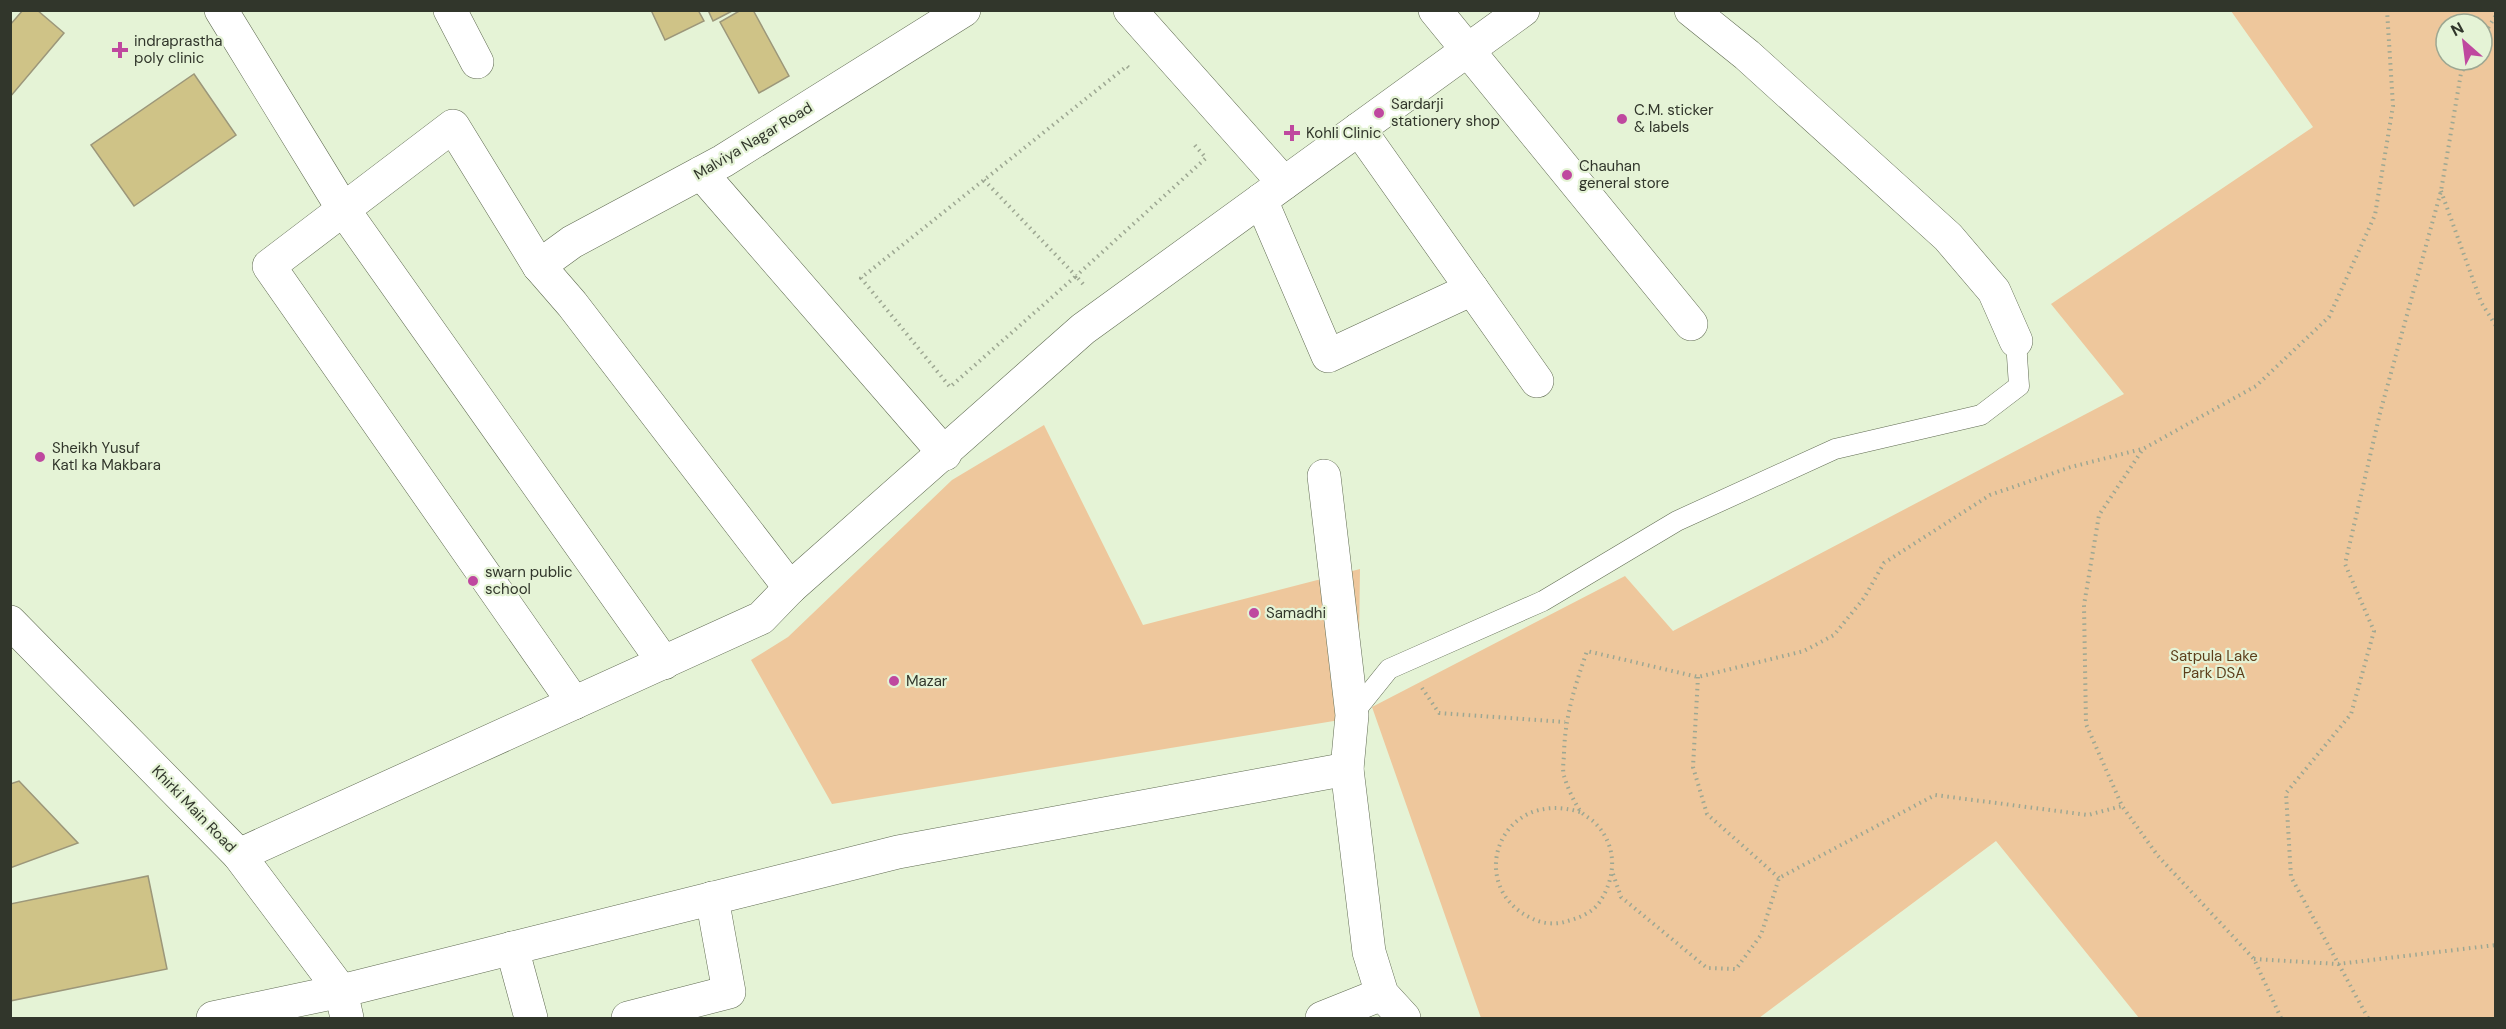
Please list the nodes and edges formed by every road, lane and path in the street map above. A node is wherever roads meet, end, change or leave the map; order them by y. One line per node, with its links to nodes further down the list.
1 (221, 10): 19 (street)
2 (450, 10): 10 (street)
3 (964, 10): 15 (street, Malviya Nagar Road)
4 (1130, 10): 18 (street)
5 (1435, 10): 9 (street)
6 (1523, 10): 9 (street)
7 (1691, 10): 26 (street)
8 (2387, 10): 28 (path)
9 (1467, 51): 13 (street); 24 (street)
10 (477, 62)
11 (2463, 72): 17 (path)
12 (1134, 75): 16 (path)
13 (1359, 129): 18 (street); 22 (street)
14 (1185, 133): 21 (path)
15 (701, 173): 20 (street, Malviya Nagar Road); 29 (street)
16 (984, 180): 21 (path); 21 (path)
17 (2441, 190): 25 (path); 49 (path)
18 (1272, 192): 22 (street); 23 (street)
19 (343, 209): 20 (street); 34 (street); 36 (street)
20 (539, 266): 31 (street)
21 (1076, 276): 23 (path)
22 (1472, 289): 27 (street)
23 (1106, 312): 29 (street)
24 (1691, 324)
25 (2496, 326)
26 (2016, 341): 33 (lane)
27 (1537, 381)
28 (2143, 449): 35 (path); 40 (path)
29 (945, 454): 31 (street)
30 (1324, 476): 37 (street)
31 (790, 588): 34 (street)
32 (10, 622): 42 (street, Khirki Main Road)
33 (1406, 662): 37 (lane); 38 (path)
34 (664, 663): 36 (street)
35 (1698, 677): 38 (path); 44 (path)
36 (574, 703): 42 (street)
37 (1352, 715): 39 (street)
38 (1565, 722): 41 (path)
39 (1347, 769): 45 (street); 50 (street)
40 (2122, 806): 44 (path); 48 (path)
41 (1580, 812): 43 (path); 43 (path)
42 (239, 855): 51 (street, Khirki Main Road)
43 (1613, 873): 44 (path)
44 (1779, 878)
45 (712, 898): 47 (street); 54 (street)
46 (2496, 945): 49 (path)
47 (512, 948): 51 (street); 53 (street)
48 (2254, 959): 49 (path); 57 (path)
49 (2338, 964): 58 (path)
50 (1382, 994): 55 (street); 56 (street)
51 (344, 1005): 52 (street)
52 (213, 1018)
53 (531, 1018)
54 (628, 1018)
55 (1322, 1018)
56 (1404, 1018)
57 (2281, 1018)
58 (2368, 1018)

